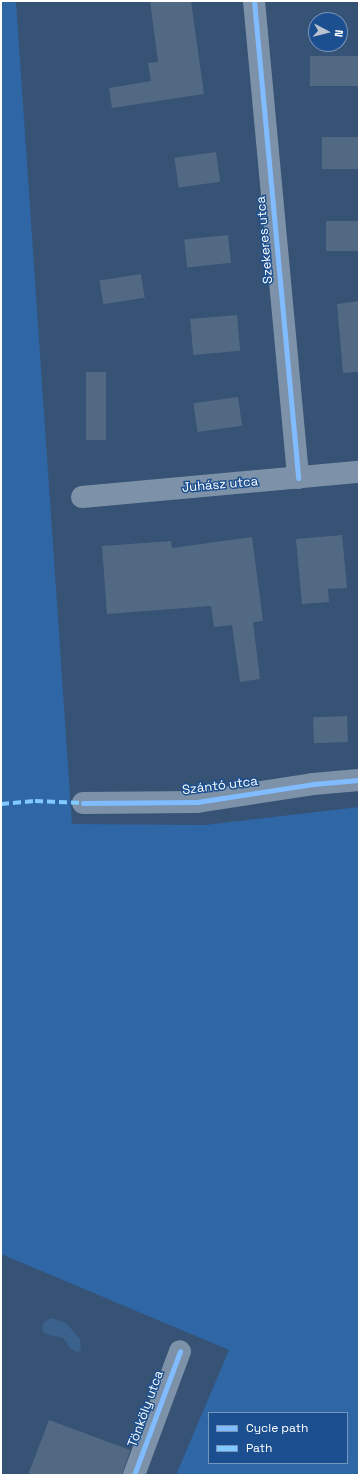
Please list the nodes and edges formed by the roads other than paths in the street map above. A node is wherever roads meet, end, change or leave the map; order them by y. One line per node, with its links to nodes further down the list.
1 (254, 1): 3 (street, Szekeres utca)
2 (359, 472): 3 (street, Juhász utca)
3 (298, 478): 4 (street, Juhász utca)
4 (82, 498)
5 (359, 780): 6 (street, Szántó utca)
6 (83, 803)
7 (180, 1351): 8 (street, Tönköly utca)
8 (134, 1475)

